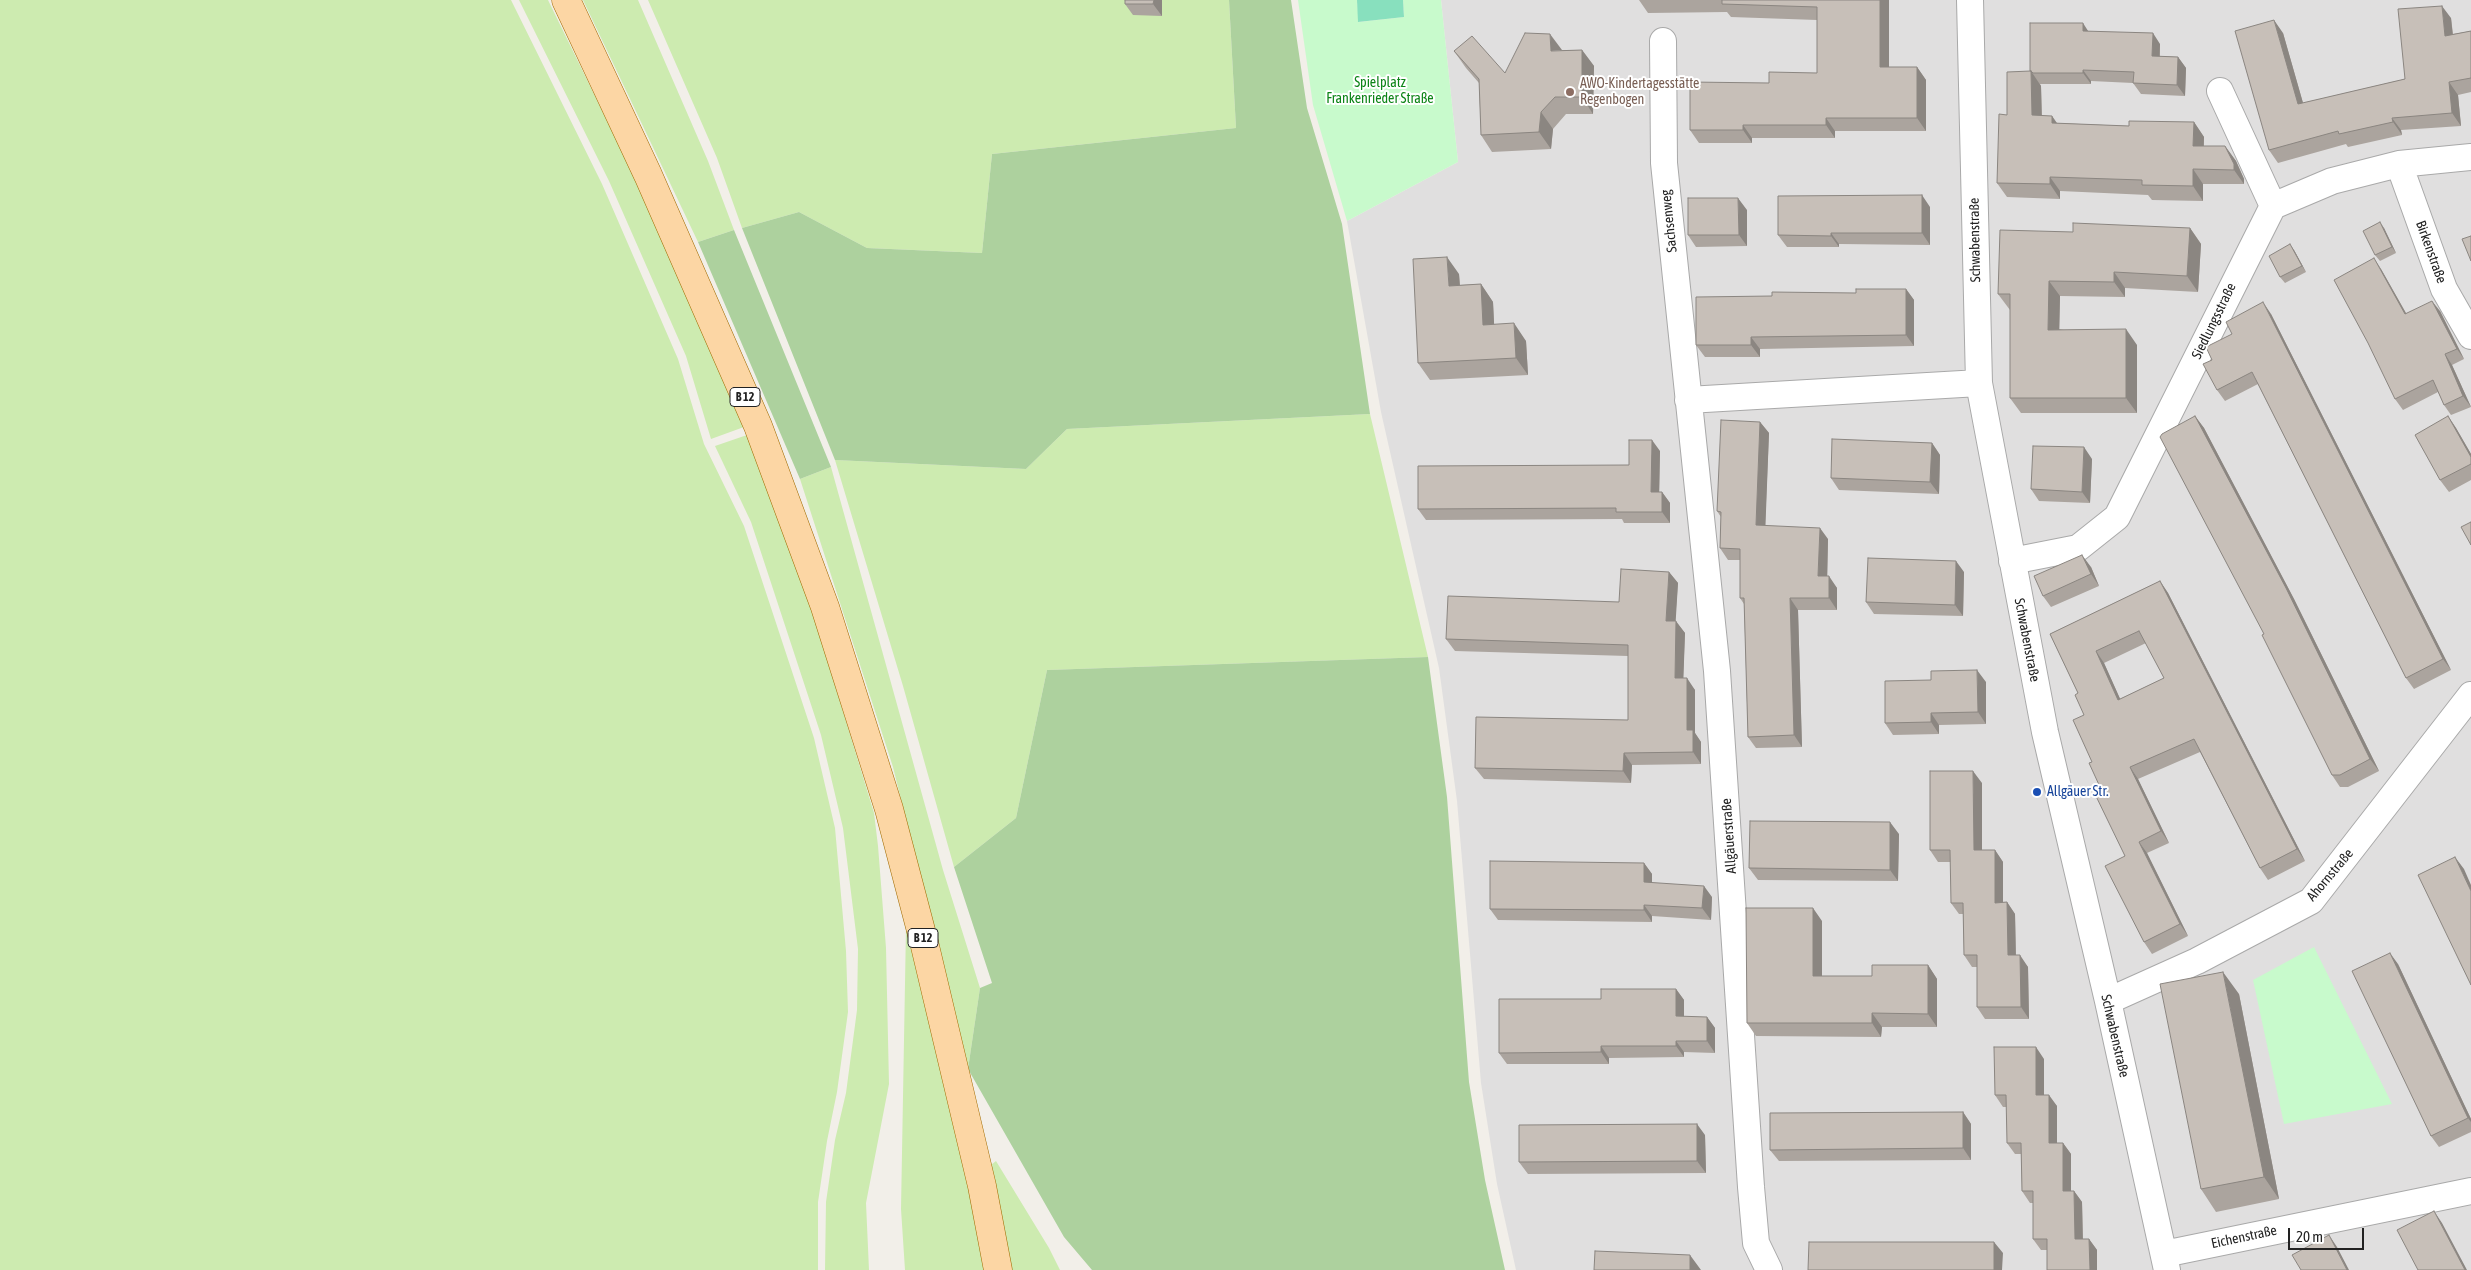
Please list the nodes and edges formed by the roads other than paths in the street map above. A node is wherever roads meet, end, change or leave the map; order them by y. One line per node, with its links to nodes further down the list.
1 (566, 0): 16 (main road, B 12)
2 (1970, 0): 9 (street, Schwabenstraße)
3 (1663, 41): 10 (street, Sachsenweg)
4 (2220, 91): 7 (street)
5 (2471, 158): 6 (street)
6 (2399, 164): 7 (street); 8 (street, Birkenstraße)
7 (2272, 206): 11 (street, Siedlungsstraße)
8 (2471, 336)
9 (1978, 384): 10 (street); 11 (street, Schwabenstraße)
10 (1688, 400): 17 (street, Allgäuerstraße)
11 (2012, 561): 13 (street, Schwabenstraße)
12 (2471, 695): 13 (street, Ahornstraße)
13 (2108, 1001): 15 (street, Schwabenstraße)
14 (2471, 1191): 15 (street, Eichenstraße)
15 (2166, 1262)
16 (998, 1270)
17 (1769, 1270)

